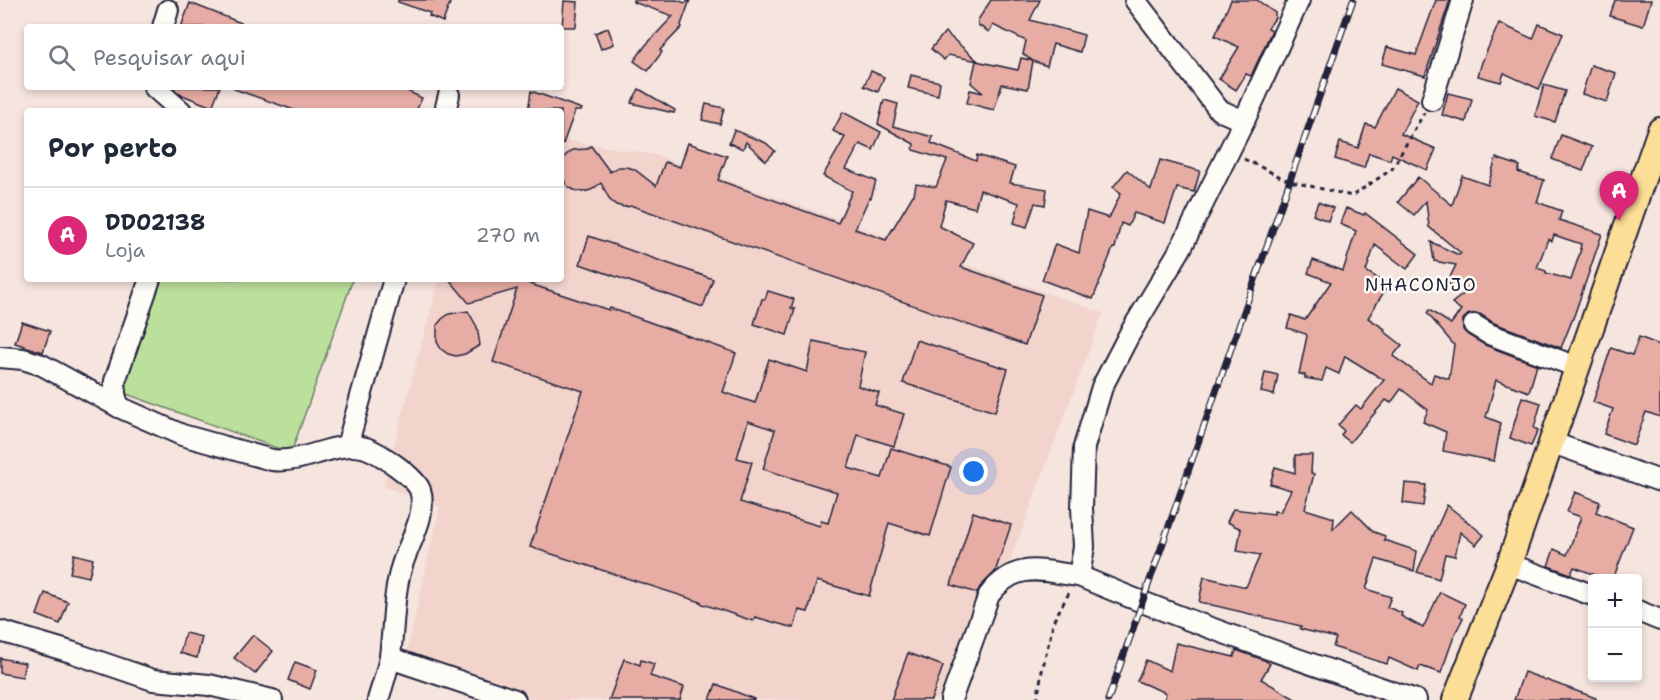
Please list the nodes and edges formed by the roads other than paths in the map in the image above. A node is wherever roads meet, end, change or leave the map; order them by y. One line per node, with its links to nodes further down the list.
1 (1136, 0): 7 (street)
2 (1299, 0): 7 (street)
3 (1463, 0): 5 (street)
4 (157, 90): 6 (street)
5 (1432, 100)
6 (178, 108)
7 (1244, 121): 20 (street)
8 (1660, 130): 9 (main road)
9 (1654, 167): 14 (main road)
10 (149, 282): 15 (street)
11 (393, 282): 17 (street)
12 (1474, 325): 14 (street)
13 (0, 357): 15 (street)
14 (1577, 367): 16 (main road)
15 (119, 407): 17 (street)
16 (1551, 442): 18 (street); 19 (main road)
17 (347, 446): 25 (street)
18 (1660, 481)
19 (1509, 564): 21 (street); 31 (main road)
20 (1079, 576): 29 (street); 30 (street)
21 (1588, 593)
22 (1642, 613): 23 (street)
23 (1660, 620)
24 (0, 631): 26 (street)
25 (390, 658): 27 (street); 28 (street)
26 (272, 700)
27 (378, 700)
28 (515, 700)
29 (951, 700)
30 (1416, 700)
31 (1455, 700)

